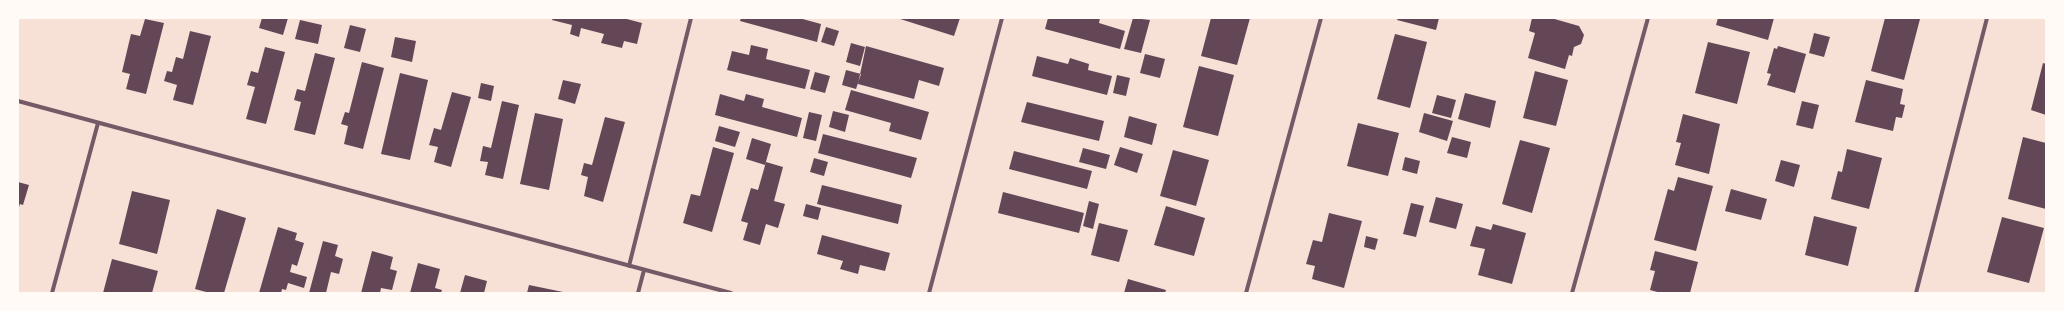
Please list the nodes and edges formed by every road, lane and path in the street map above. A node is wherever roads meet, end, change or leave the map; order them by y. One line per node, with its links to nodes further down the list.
1 (691, 18): 8 (street)
2 (1002, 18): 13 (street)
3 (1321, 18): 14 (street)
4 (1648, 18): 15 (street)
5 (1987, 18): 16 (street)
6 (18, 101): 7 (street)
7 (98, 123): 8 (street); 10 (street)
8 (629, 266): 9 (street)
9 (644, 270): 11 (street); 12 (street)
10 (52, 293)
11 (638, 293)
12 (731, 293)
13 (929, 293)
14 (1246, 293)
15 (1572, 293)
16 (1916, 293)

